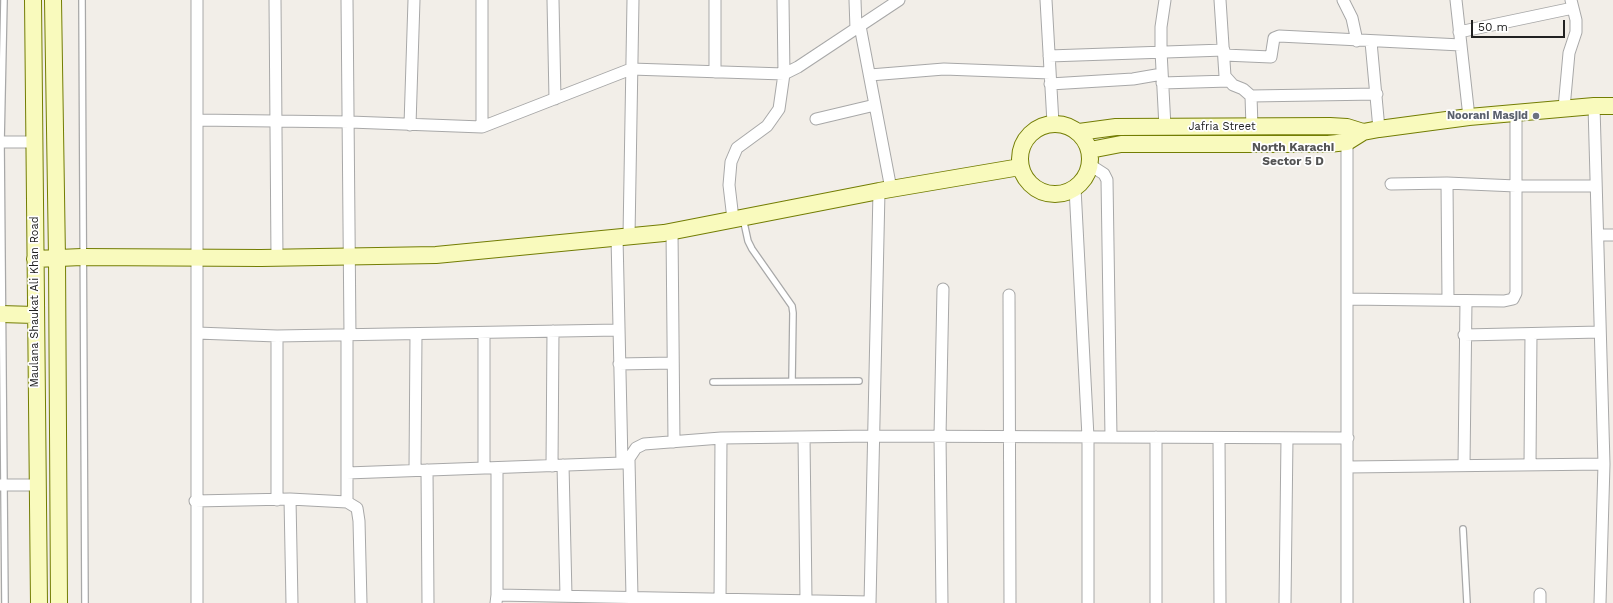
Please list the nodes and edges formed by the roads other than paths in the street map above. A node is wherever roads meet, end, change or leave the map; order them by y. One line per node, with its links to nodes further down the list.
1 (4, 0): 59 (lane)
2 (33, 0): 60 (street, Maulana Shaukat Ali Khan Road)
3 (53, 0): 77 (street, Maulana Shaukat Ali Khan Road)
4 (82, 0): 76 (lane)
5 (197, 0): 47 (street)
6 (275, 0): 48 (street)
7 (347, 0): 49 (street)
8 (414, 0): 51 (street)
9 (482, 0): 52 (street)
10 (553, 0): 39 (street)
11 (633, 0): 30 (street)
12 (714, 0): 31 (street)
13 (783, 0): 32 (street)
14 (855, 0): 22 (street)
15 (900, 0): 22 (street)
16 (1046, 0): 29 (street)
17 (1165, 0): 27 (street)
18 (1220, 0): 28 (street)
19 (1343, 0): 24 (street)
20 (1456, 0): 23 (street)
21 (1572, 4): 23 (street); 43 (street)
22 (858, 28): 32 (street); 33 (street)
23 (1459, 32): 26 (street)
24 (1358, 41): 25 (street); 28 (street)
25 (1371, 42): 26 (street); 37 (street)
26 (1460, 45): 45 (street)
27 (1160, 51): 28 (street); 29 (street); 35 (street)
28 (1224, 52): 36 (street)
29 (1049, 56): 34 (street)
30 (631, 69): 31 (street); 39 (street); 74 (street)
31 (715, 72): 32 (street)
32 (784, 74): 70 (street)
33 (870, 75): 34 (street); 40 (street)
34 (1050, 79): 35 (street); 50 (street)
35 (1162, 79): 36 (street); 53 (street)
36 (1229, 81): 38 (street)
37 (1377, 94): 38 (street); 56 (street)
38 (1251, 96): 55 (street)
39 (555, 98): 52 (street)
40 (875, 105): 46 (street); 69 (street)
41 (1594, 106): 42 (street, Jafria Street); 43 (street, Jafria Street); 67 (street)
42 (1613, 106)
43 (1564, 108): 44 (street, Jafria Street)
44 (1516, 113): 45 (street, Jafria Street); 66 (street)
45 (1469, 117): 56 (street, Jafria Street)
46 (816, 119)
47 (197, 120): 48 (street); 78 (street)
48 (276, 122): 49 (street); 79 (street)
49 (350, 122): 51 (street); 75 (street)
50 (1053, 123): 57 (street); 63 (street)
51 (410, 125): 52 (street)
52 (482, 127)
53 (1166, 127): 54 (street, Jafria Street); 57 (street, Jafria Street)
54 (1216, 127): 55 (street, Jafria Street); 61 (street)
55 (1252, 127): 58 (street, Jafria Street)
56 (1379, 129): 58 (street, Jafria Street)
57 (1079, 132): 62 (street)
58 (1347, 134): 61 (street, Jafria Street); 83 (street)
59 (1, 142): 60 (street); 86 (lane)
60 (34, 142): 80 (street, Maulana Shaukat Ali Khan Road)
61 (1217, 144): 62 (street, Jafria Street)
62 (1090, 157): 68 (street); 110 (street)
63 (1020, 167): 68 (street); 69 (street)
64 (1447, 183): 65 (street); 66 (street); 84 (street)
65 (1391, 184)
66 (1516, 186): 67 (street); 85 (street)
67 (1596, 186): 72 (street)
68 (1075, 188): 109 (street)
69 (885, 190): 70 (street); 105 (street)
70 (738, 218): 71 (street); 102 (lane)
71 (672, 231): 74 (street); 98 (street)
72 (1598, 235): 73 (street); 91 (street)
73 (1613, 235)
74 (623, 237): 75 (street); 88 (street)
75 (350, 256): 79 (street); 95 (street)
76 (82, 257): 77 (street); 78 (street); 147 (lane)
77 (57, 258): 80 (street); 146 (street, Maulana Shaukat Ali Khan Road)
78 (198, 258): 79 (street); 92 (street)
79 (277, 258)
80 (35, 259): 87 (street, Maulana Shaukat Ali Khan Road)
81 (943, 289): 106 (street)
82 (1009, 296): 108 (street)
83 (1348, 299): 84 (street); 115 (street)
84 (1448, 300): 85 (street)
85 (1466, 301): 96 (street)
86 (1, 314): 87 (street); 128 (lane)
87 (35, 315): 129 (street, Maulana Shaukat Ali Khan Road)
88 (618, 330): 89 (street); 99 (street)
89 (553, 331): 90 (street); 121 (street)
90 (484, 332): 93 (street); 123 (street)
91 (1600, 332): 94 (street); 103 (street)
92 (197, 333): 97 (street); 132 (street)
93 (416, 334): 95 (street); 125 (street)
94 (1531, 334): 96 (street); 120 (street)
95 (348, 335): 97 (street); 127 (street)
96 (1464, 335): 119 (street)
97 (277, 336): 130 (street)
98 (674, 363): 99 (street); 116 (street)
99 (619, 364): 117 (street)
100 (859, 381): 102 (lane)
101 (713, 382): 102 (lane)
102 (792, 382)
103 (1602, 407): 104 (street); 118 (street)
104 (1613, 407)
105 (873, 436): 106 (street); 107 (street); 143 (street)
106 (940, 436): 108 (street); 152 (street)
107 (804, 437): 112 (street); 140 (street)
108 (1010, 437): 109 (street); 153 (street)
109 (1088, 437): 110 (street); 154 (street)
110 (1111, 437): 111 (street)
111 (1156, 437): 113 (street); 155 (street)
112 (721, 438): 116 (street); 141 (street)
113 (1219, 438): 114 (street); 156 (street)
114 (1286, 438): 115 (street); 157 (street)
115 (1348, 438): 122 (street)
116 (674, 442): 117 (street)
117 (626, 462): 121 (street); 138 (street)
118 (1604, 464): 120 (street); 134 (street)
119 (1464, 465): 120 (street); 122 (street)
120 (1530, 465)
121 (557, 466): 124 (street); 136 (street)
122 (1348, 467): 158 (street)
123 (484, 468): 124 (street); 126 (street)
124 (497, 468): 137 (street)
125 (415, 470): 126 (street); 127 (street)
126 (427, 470): 151 (street)
127 (347, 472): 133 (street)
128 (2, 485): 129 (street); 144 (lane)
129 (38, 485): 145 (street, Maulana Shaukat Ali Khan Road)
130 (277, 500): 131 (street); 132 (street)
131 (290, 500): 133 (street); 149 (street)
132 (195, 501): 148 (street)
133 (347, 502): 150 (street)
134 (1608, 509): 160 (street)
135 (1463, 529): 159 (lane)
136 (566, 596): 138 (street); 139 (street)
137 (497, 599): 139 (street)
138 (625, 599): 141 (street)
139 (550, 600)
140 (806, 600): 142 (street); 143 (street)
141 (720, 601): 142 (street)
142 (794, 602)
143 (870, 602)
144 (5, 603)
145 (39, 603)
146 (58, 603)
147 (85, 603)
148 (197, 603)
149 (292, 603)
150 (361, 603)
151 (428, 603)
152 (942, 603)
153 (1010, 603)
154 (1088, 603)
155 (1156, 603)
156 (1220, 603)
157 (1285, 603)
158 (1348, 603)
159 (1467, 603)
160 (1600, 603)

